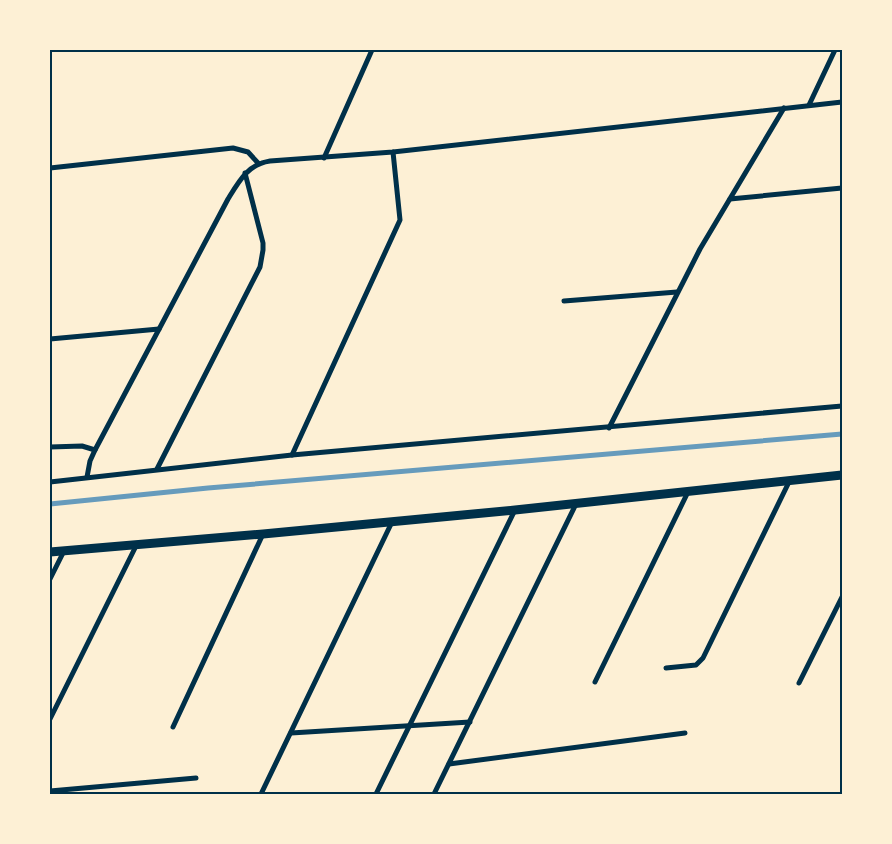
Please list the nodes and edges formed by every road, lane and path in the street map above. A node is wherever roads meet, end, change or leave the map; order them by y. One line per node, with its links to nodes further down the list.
1 (372, 50): 7 (street)
2 (835, 50): 4 (street)
3 (842, 102): 4 (street)
4 (809, 105): 5 (street)
5 (784, 108): 6 (street); 12 (street)
6 (393, 152): 7 (street); 21 (street)
7 (324, 158): 8 (street)
8 (258, 163): 9 (street); 10 (street)
9 (50, 168)
10 (245, 173): 15 (street); 22 (street)
11 (842, 188): 12 (street)
12 (730, 199): 13 (street)
13 (676, 292): 14 (street); 18 (street)
14 (564, 302)
15 (159, 329): 16 (street); 20 (street)
16 (50, 339)
17 (842, 406): 18 (street)
18 (609, 428): 21 (street)
19 (50, 447): 20 (street)
20 (95, 450): 24 (street)
21 (292, 454): 22 (street)
22 (158, 469): 24 (street)
23 (842, 476): 26 (street)
24 (87, 477): 25 (street)
25 (50, 482)
26 (789, 482): 27 (street); 37 (street)
27 (688, 492): 28 (street); 38 (street)
28 (576, 504): 29 (street); 41 (street)
29 (515, 510): 30 (street); 43 (street)
30 (392, 522): 31 (street); 44 (street)
31 (262, 534): 32 (street); 42 (street)
32 (137, 544): 33 (street); 40 (street)
33 (64, 550): 34 (street); 35 (street)
34 (50, 552)
35 (50, 579)
36 (842, 597): 39 (street)
37 (666, 668)
38 (595, 682)
39 (799, 683)
40 (50, 719)
41 (470, 722): 43 (street); 46 (street)
42 (172, 727)
43 (410, 727): 44 (street); 50 (street)
44 (291, 733): 49 (street)
45 (685, 733): 46 (street)
46 (448, 764): 51 (street)
47 (196, 778): 48 (street)
48 (50, 791)
49 (261, 794)
50 (376, 794)
51 (434, 794)

